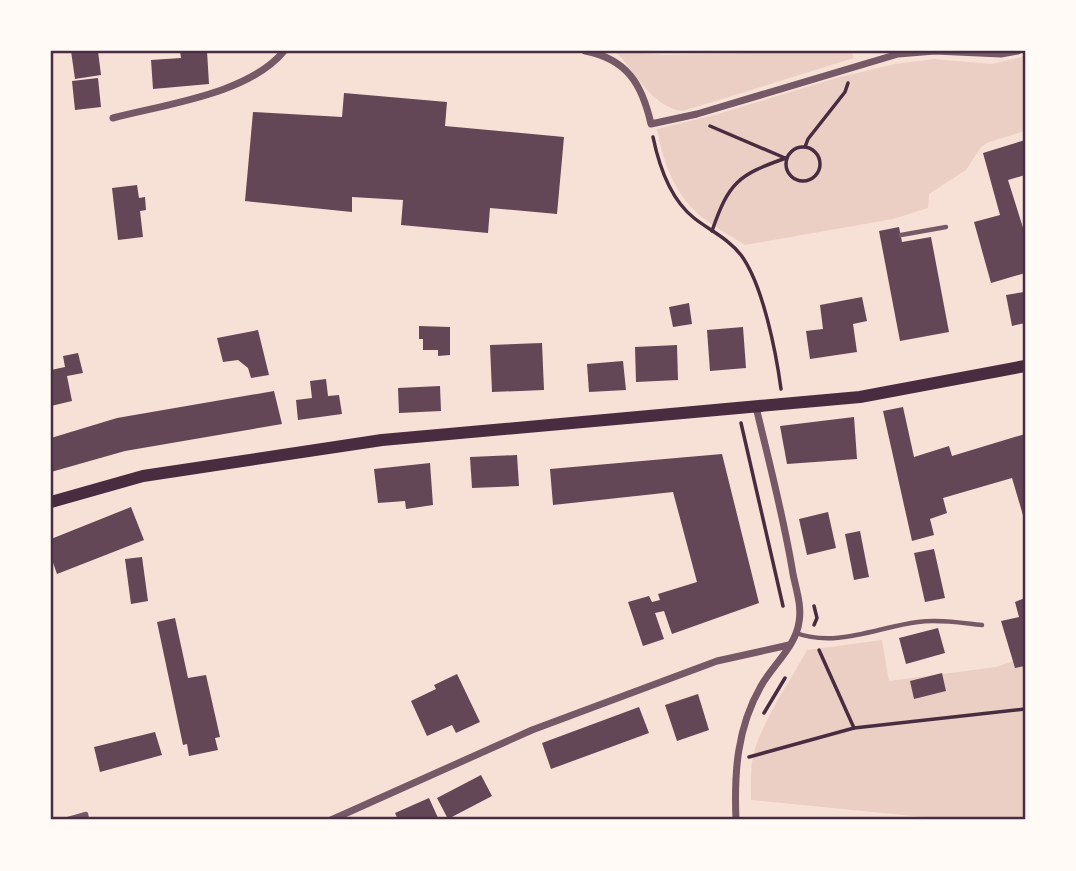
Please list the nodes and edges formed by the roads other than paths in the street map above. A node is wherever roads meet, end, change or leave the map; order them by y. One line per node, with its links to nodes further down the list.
1 (284, 51): 4 (street)
2 (585, 51): 3 (street)
3 (1018, 51)
4 (113, 118)
5 (946, 227): 6 (lane)
6 (901, 235)
7 (1025, 366): 8 (main road)
8 (756, 407): 9 (main road); 11 (street)
9 (51, 502)
10 (982, 625): 11 (lane)
11 (796, 633): 12 (street)
12 (789, 645): 15 (street); 16 (street)
13 (65, 820): 14 (lane)
14 (88, 820)
15 (331, 820)
16 (736, 820)

